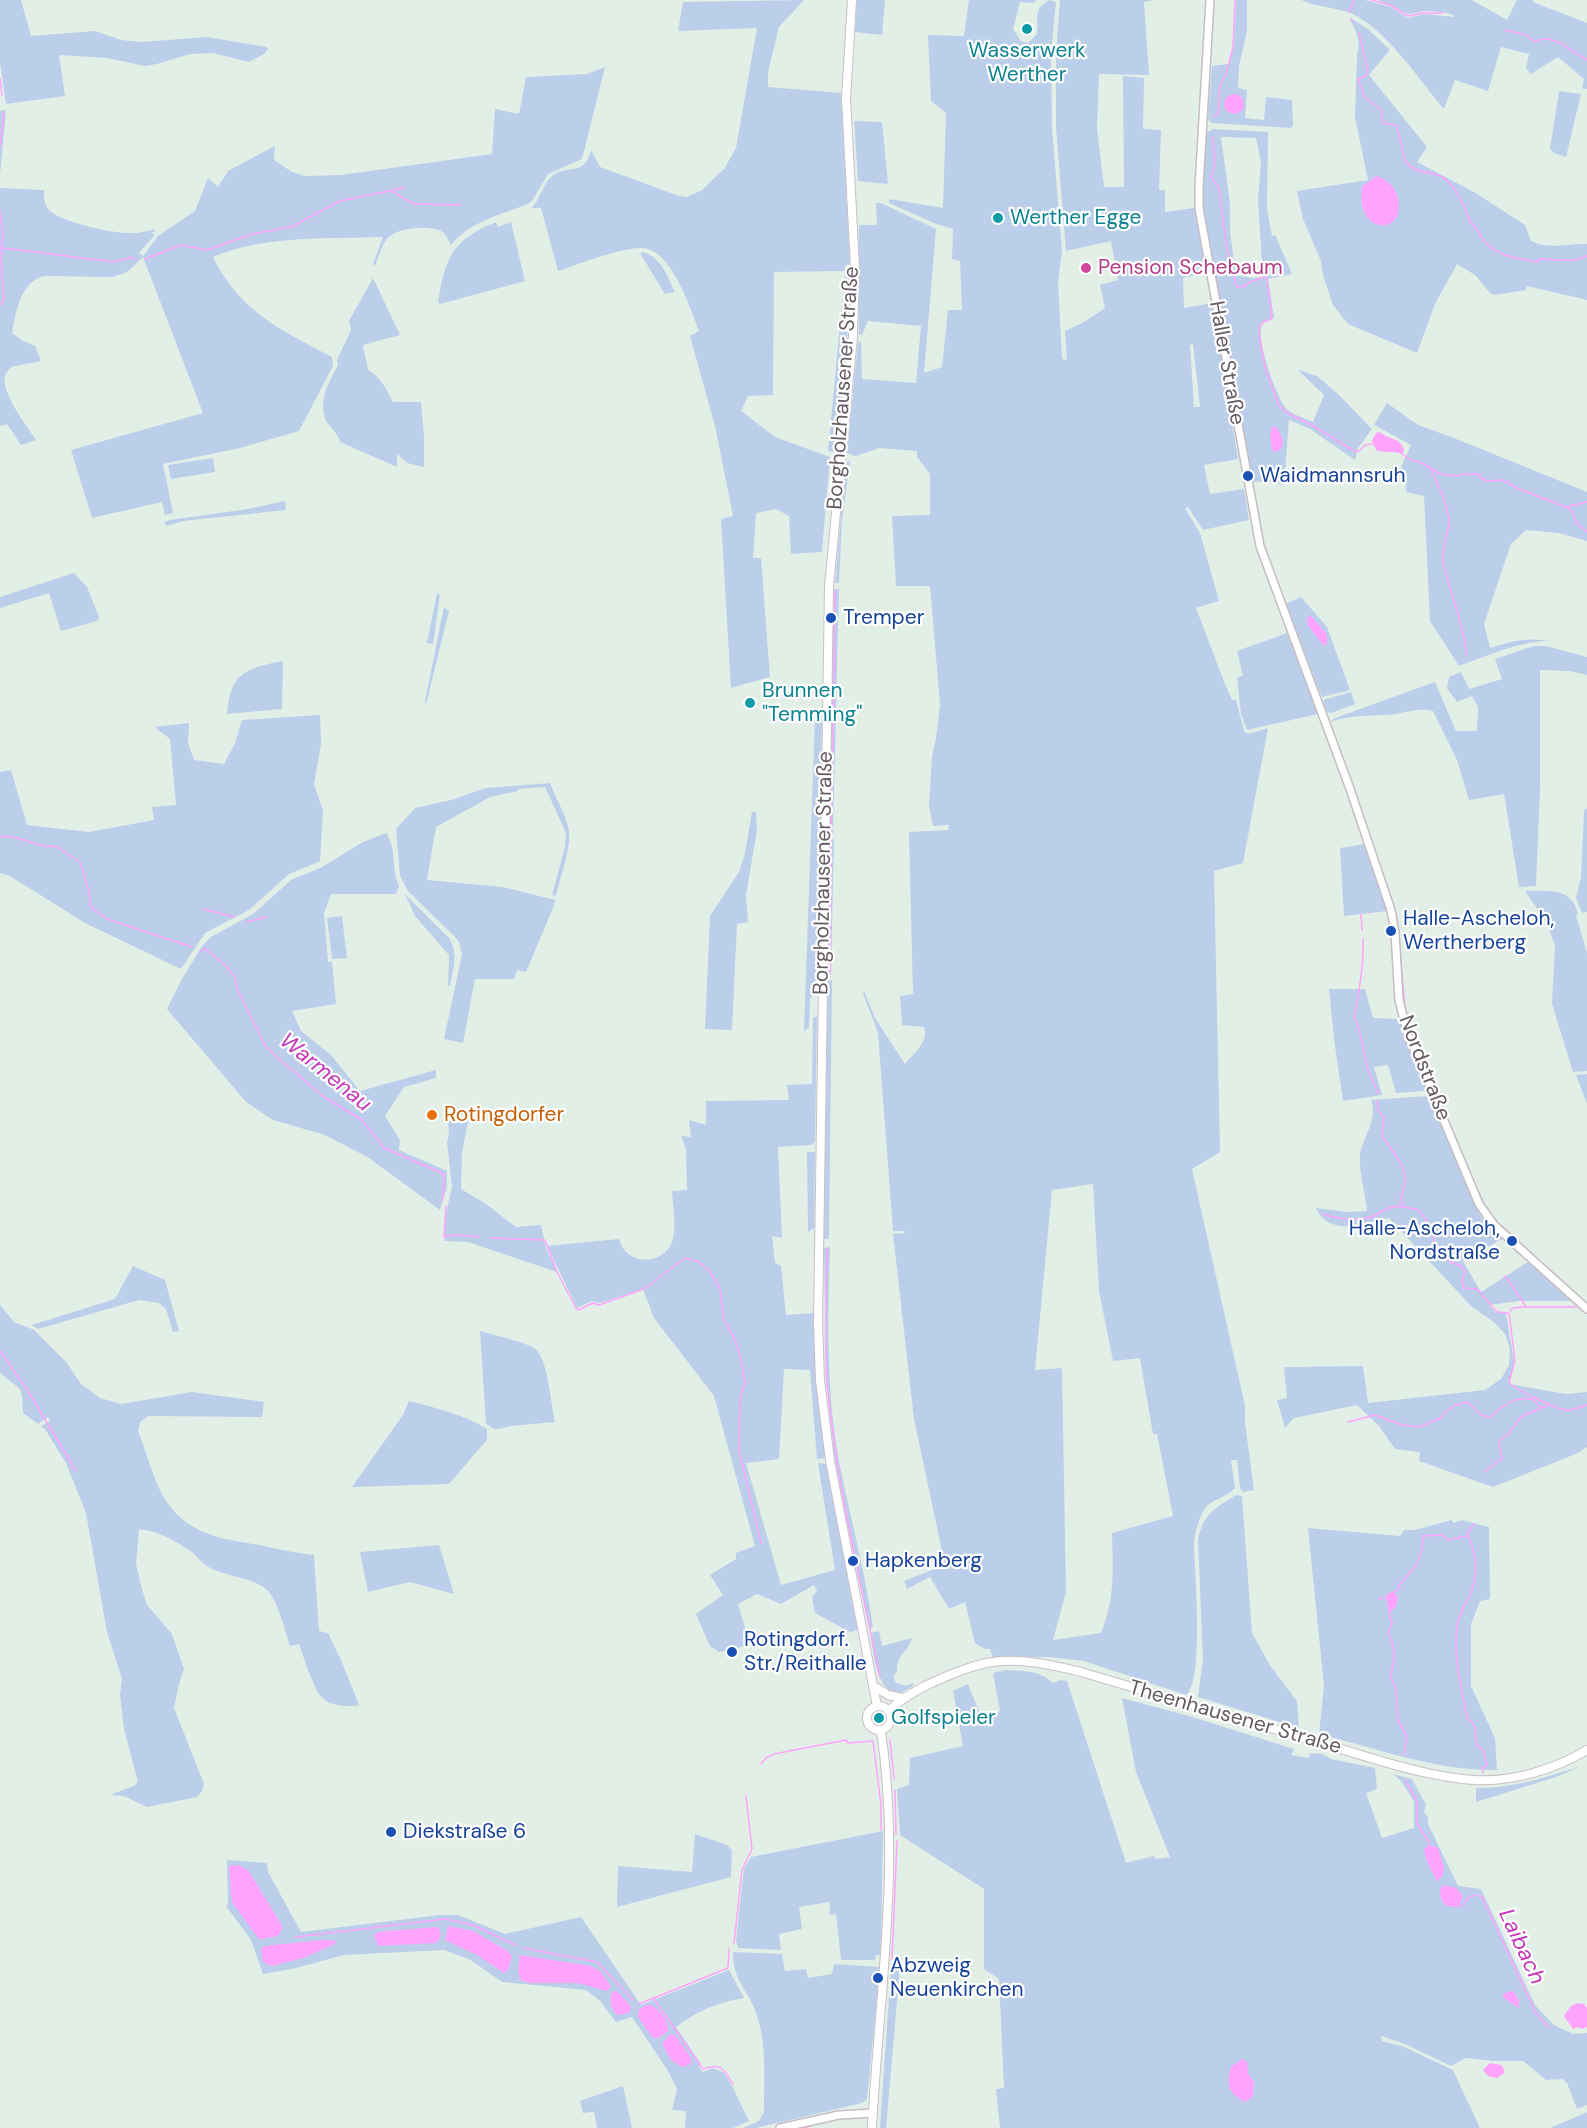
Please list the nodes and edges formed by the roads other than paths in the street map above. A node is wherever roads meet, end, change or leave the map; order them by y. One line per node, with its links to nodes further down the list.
1 (852, 0): 5 (main road, Borgholzhausener Straße)
2 (1210, 0): 3 (street, Haller Straße)
3 (1323, 714): 4 (street, Nordstraße)
4 (1587, 1309)
5 (874, 1686): 6 (main road); 7 (main road, Borgholzhausener Straße)
6 (903, 1698): 8 (main road, Theenhausener Straße); 10 (main road, Theenhausener Straße)
7 (877, 1706): 8 (main road); 9 (main road)
8 (888, 1711): 9 (main road)
9 (881, 1731): 11 (main road)
10 (1587, 1750)
11 (873, 2113): 12 (street); 13 (main road)
12 (780, 2128)
13 (872, 2128)

